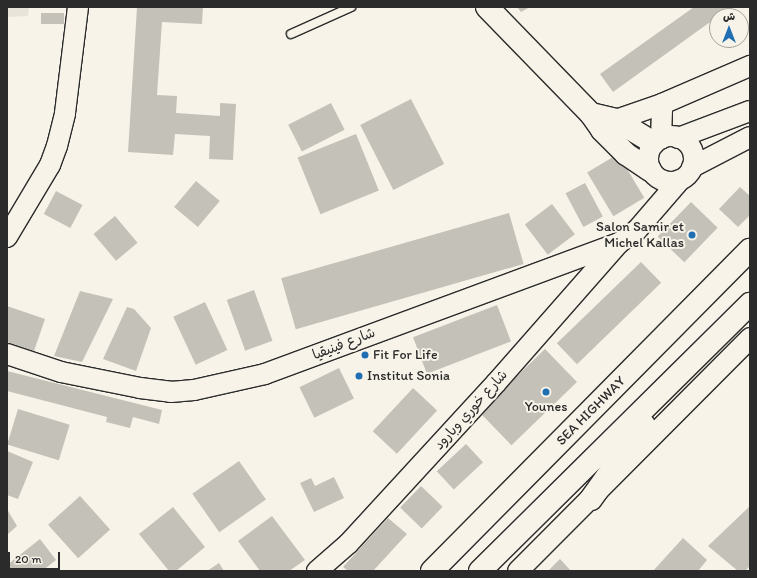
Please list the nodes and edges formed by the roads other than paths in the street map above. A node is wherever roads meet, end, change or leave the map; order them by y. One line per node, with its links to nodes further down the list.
1 (78, 7): 14 (street)
2 (351, 7): 4 (lane)
3 (488, 7): 8 (main road)
4 (291, 34)
5 (750, 66): 6 (street)
6 (662, 104): 8 (street); 10 (street)
7 (750, 111): 10 (street)
8 (603, 121): 10 (main road); 11 (main road)
9 (750, 137): 12 (street)
10 (664, 140): 11 (street); 12 (street)
11 (653, 173): 12 (street); 13 (street)
12 (686, 174): 13 (street)
13 (654, 211): 15 (street)
14 (7, 237)
15 (619, 243): 19 (street, شارع فينيقيا); 22 (street, شارع خوري وبارود)
16 (750, 250): 23 (main road, SEA HIGHWAY)
17 (750, 304): 20 (main road)
18 (750, 338): 21 (street)
19 (7, 354)
20 (672, 381): 21 (main road); 24 (main road)
21 (591, 499): 25 (street)
22 (317, 571)
23 (432, 571)
24 (480, 571)
25 (518, 571)

